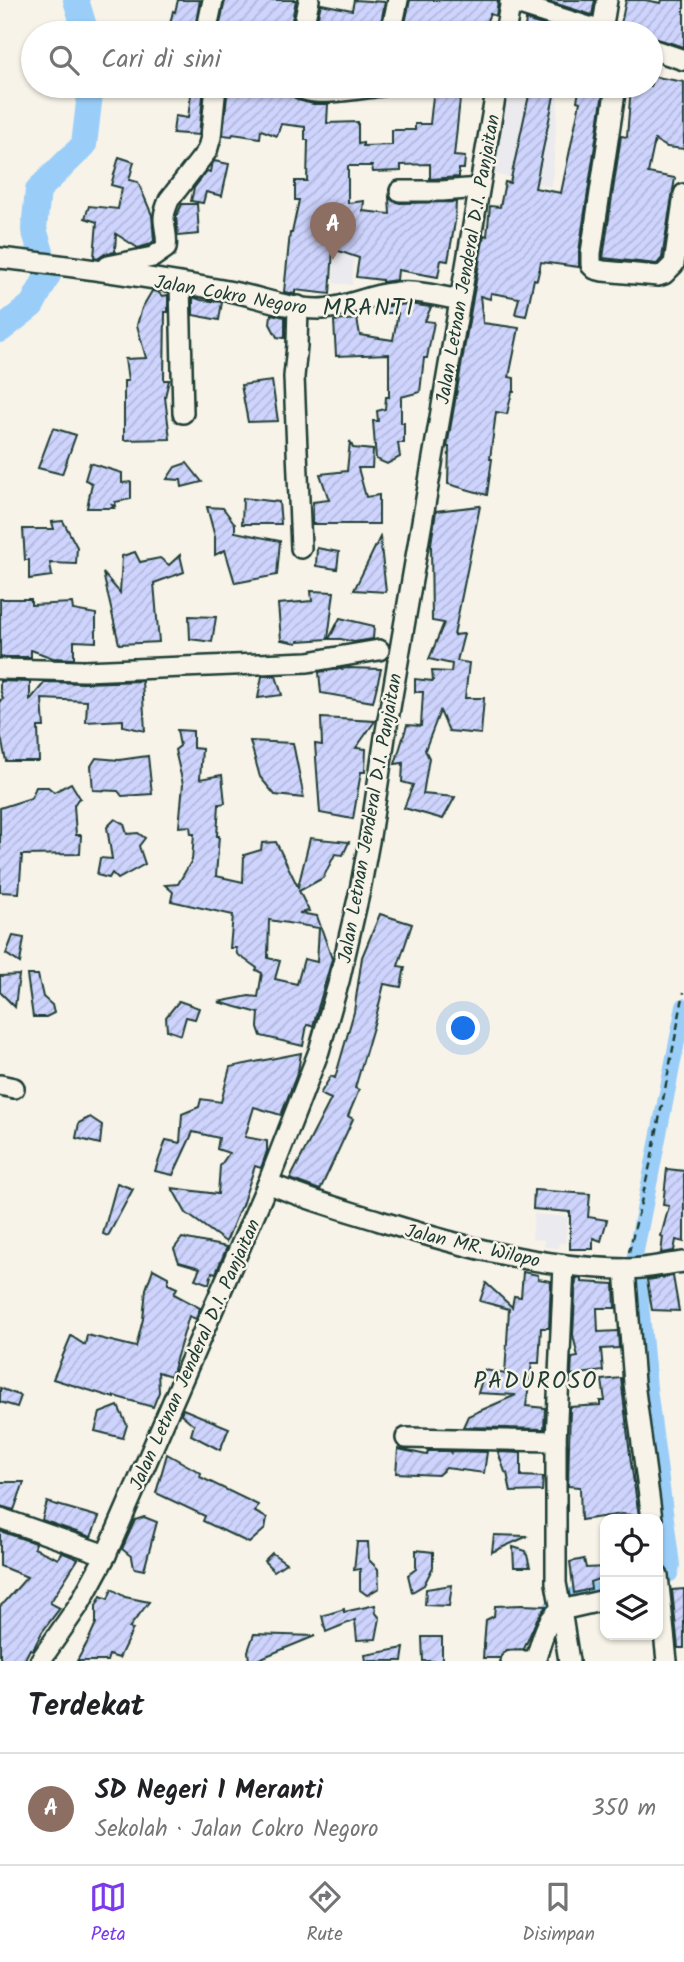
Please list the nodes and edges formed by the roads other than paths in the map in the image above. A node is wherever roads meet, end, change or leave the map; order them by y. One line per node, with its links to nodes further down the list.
1 (213, 0): 6 (street)
2 (309, 0): 7 (street)
3 (398, 0): 8 (street)
4 (607, 0): 11 (street)
5 (510, 1): 9 (street); 10 (street)
6 (209, 21)
7 (305, 21)
8 (394, 21)
9 (507, 21)
10 (571, 21)
11 (606, 21)
12 (663, 52): 13 (street)
13 (684, 60)
14 (215, 98): 21 (street)
15 (495, 98): 17 (street, Jalan Letnan Jenderal D.I. Panjaitan)
16 (613, 98): 19 (street)
17 (479, 188): 18 (street); 23 (street, Jalan Letnan Jenderal D.I. Panjaitan)
18 (400, 191)
19 (684, 194)
20 (0, 258): 21 (street, Jalan Cokro Negoro)
21 (97, 269): 22 (street, Jalan Cokro Negoro)
22 (180, 284): 24 (street, Jalan Cokro Negoro); 25 (street)
23 (460, 300): 24 (street, Jalan Cokro Negoro); 29 (street, Jalan Letnan Jenderal D.I. Panjaitan)
24 (298, 306): 26 (street)
25 (183, 413)
26 (302, 548)
27 (379, 649): 28 (street)
28 (0, 669)
29 (268, 1183): 31 (street, Jalan MR. Wilopo); 37 (street, Jalan Letnan Jenderal D.I. Panjaitan)
30 (684, 1262): 32 (street, Jalan MR. Wilopo)
31 (564, 1265): 32 (street, Jalan MR. Wilopo); 34 (street)
32 (632, 1268): 35 (street)
33 (406, 1438): 34 (street)
34 (556, 1441): 39 (street)
35 (651, 1514)
36 (0, 1518): 37 (street)
37 (106, 1555): 41 (street, Jalan Letnan Jenderal D.I. Panjaitan)
38 (600, 1600): 39 (street)
39 (559, 1602): 43 (street); 44 (street)
40 (663, 1627): 45 (street)
41 (40, 1661)
42 (514, 1661): 43 (street)
43 (531, 1661)
44 (569, 1661)
45 (667, 1661)

